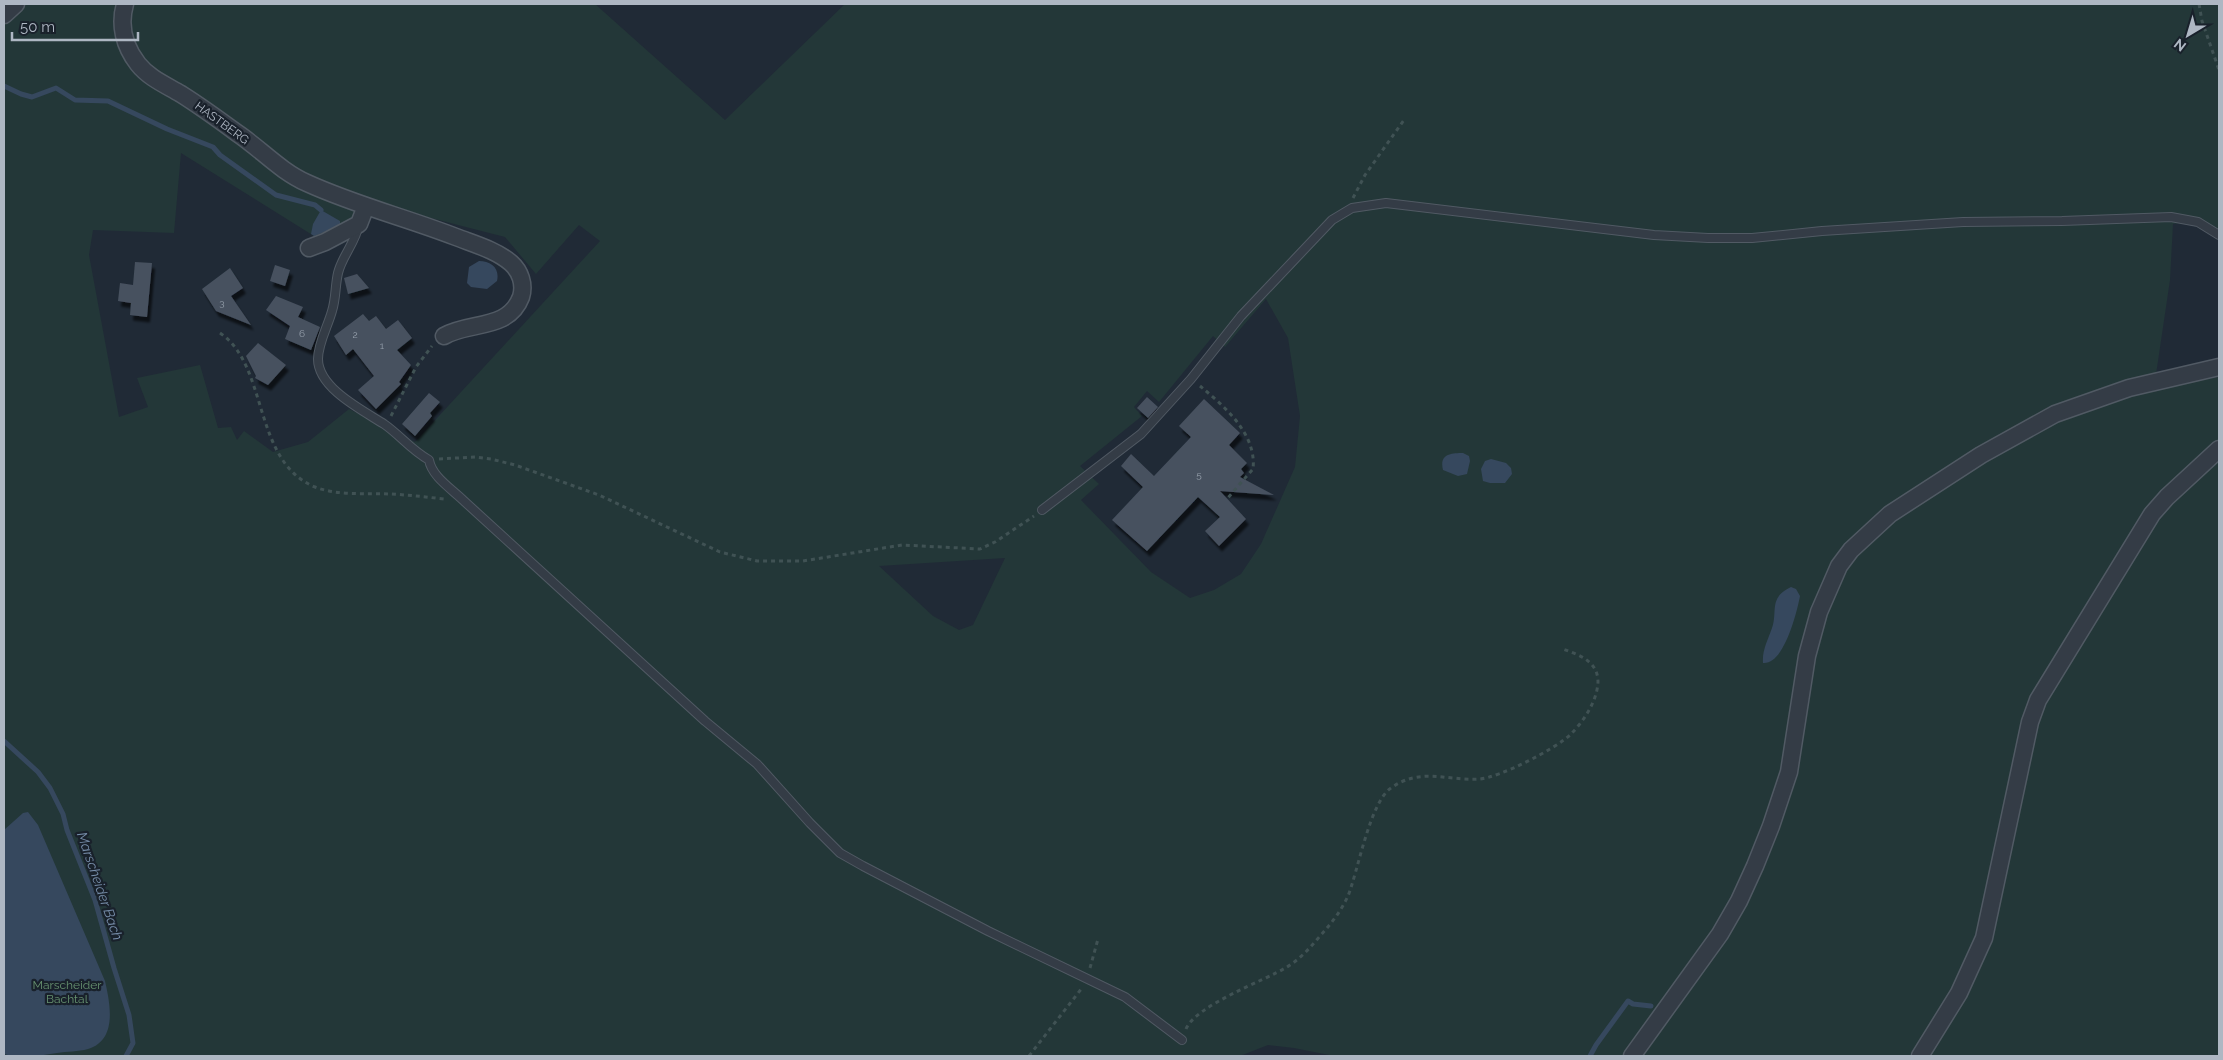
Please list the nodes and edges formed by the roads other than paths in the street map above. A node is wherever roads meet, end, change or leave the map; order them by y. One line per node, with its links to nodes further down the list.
1 (16, 4): 3 (street)
2 (126, 4): 4 (street, HASTBERG)
3 (4, 15)
4 (366, 206): 5 (street); 8 (street, HASTBERG)
5 (359, 224): 7 (street); 12 (lane)
6 (2219, 235): 11 (lane)
7 (309, 248)
8 (444, 336)
9 (2219, 367): 13 (street)
10 (2219, 449): 14 (street)
11 (1042, 510)
12 (1182, 1040)
13 (1632, 1056)
14 (1920, 1056)

